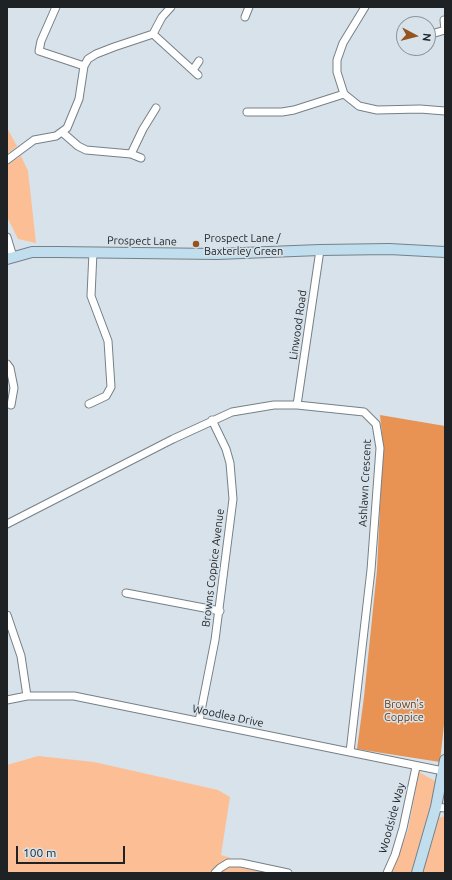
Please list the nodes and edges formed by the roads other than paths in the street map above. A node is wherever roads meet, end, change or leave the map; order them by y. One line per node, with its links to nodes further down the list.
1 (56, 7): 10 (street)
2 (171, 7): 8 (street)
3 (249, 7): 5 (street)
4 (365, 7): 11 (street)
5 (245, 17)
6 (444, 20): 7 (street)
7 (445, 30)
8 (153, 34): 9 (street); 10 (street)
9 (199, 62)
10 (84, 66): 15 (street)
11 (344, 94): 13 (street); 14 (street)
12 (156, 108): 16 (street)
13 (445, 111)
14 (247, 112)
15 (62, 132): 16 (street); 18 (street)
16 (131, 154): 17 (street)
17 (141, 158)
18 (7, 160)
19 (7, 237): 23 (street)
20 (320, 250): 21 (street, Prospect Lane); 22 (street, Prospect Lane); 27 (street, Linwood Road)
21 (93, 252): 23 (street, Prospect Lane); 25 (street)
22 (445, 252)
23 (10, 258)
24 (7, 364): 26 (street)
25 (89, 404)
26 (12, 405)
27 (297, 405): 28 (street, Ashlawn Crescent); 36 (street, Ashlawn Crescent)
28 (212, 420): 29 (street, Ashlawn Crescent); 31 (street, Browns Coppice Avenue)
29 (7, 524)
30 (126, 593): 31 (street)
31 (220, 611): 35 (street, Browns Coppice Avenue)
32 (7, 615): 33 (street)
33 (27, 696): 34 (street, Woodlea Drive); 35 (street, Woodlea Drive)
34 (7, 700)
35 (199, 721): 36 (street, Woodlea Drive)
36 (350, 752): 38 (street, Woodlea Drive)
37 (445, 760): 39 (street)
38 (416, 767): 39 (street, Woodlea Drive); 43 (street, Woodside Way)
39 (443, 771): 40 (street)
40 (440, 808): 44 (street)
41 (215, 873): 42 (street)
42 (288, 873)
43 (387, 873)
44 (417, 873)

